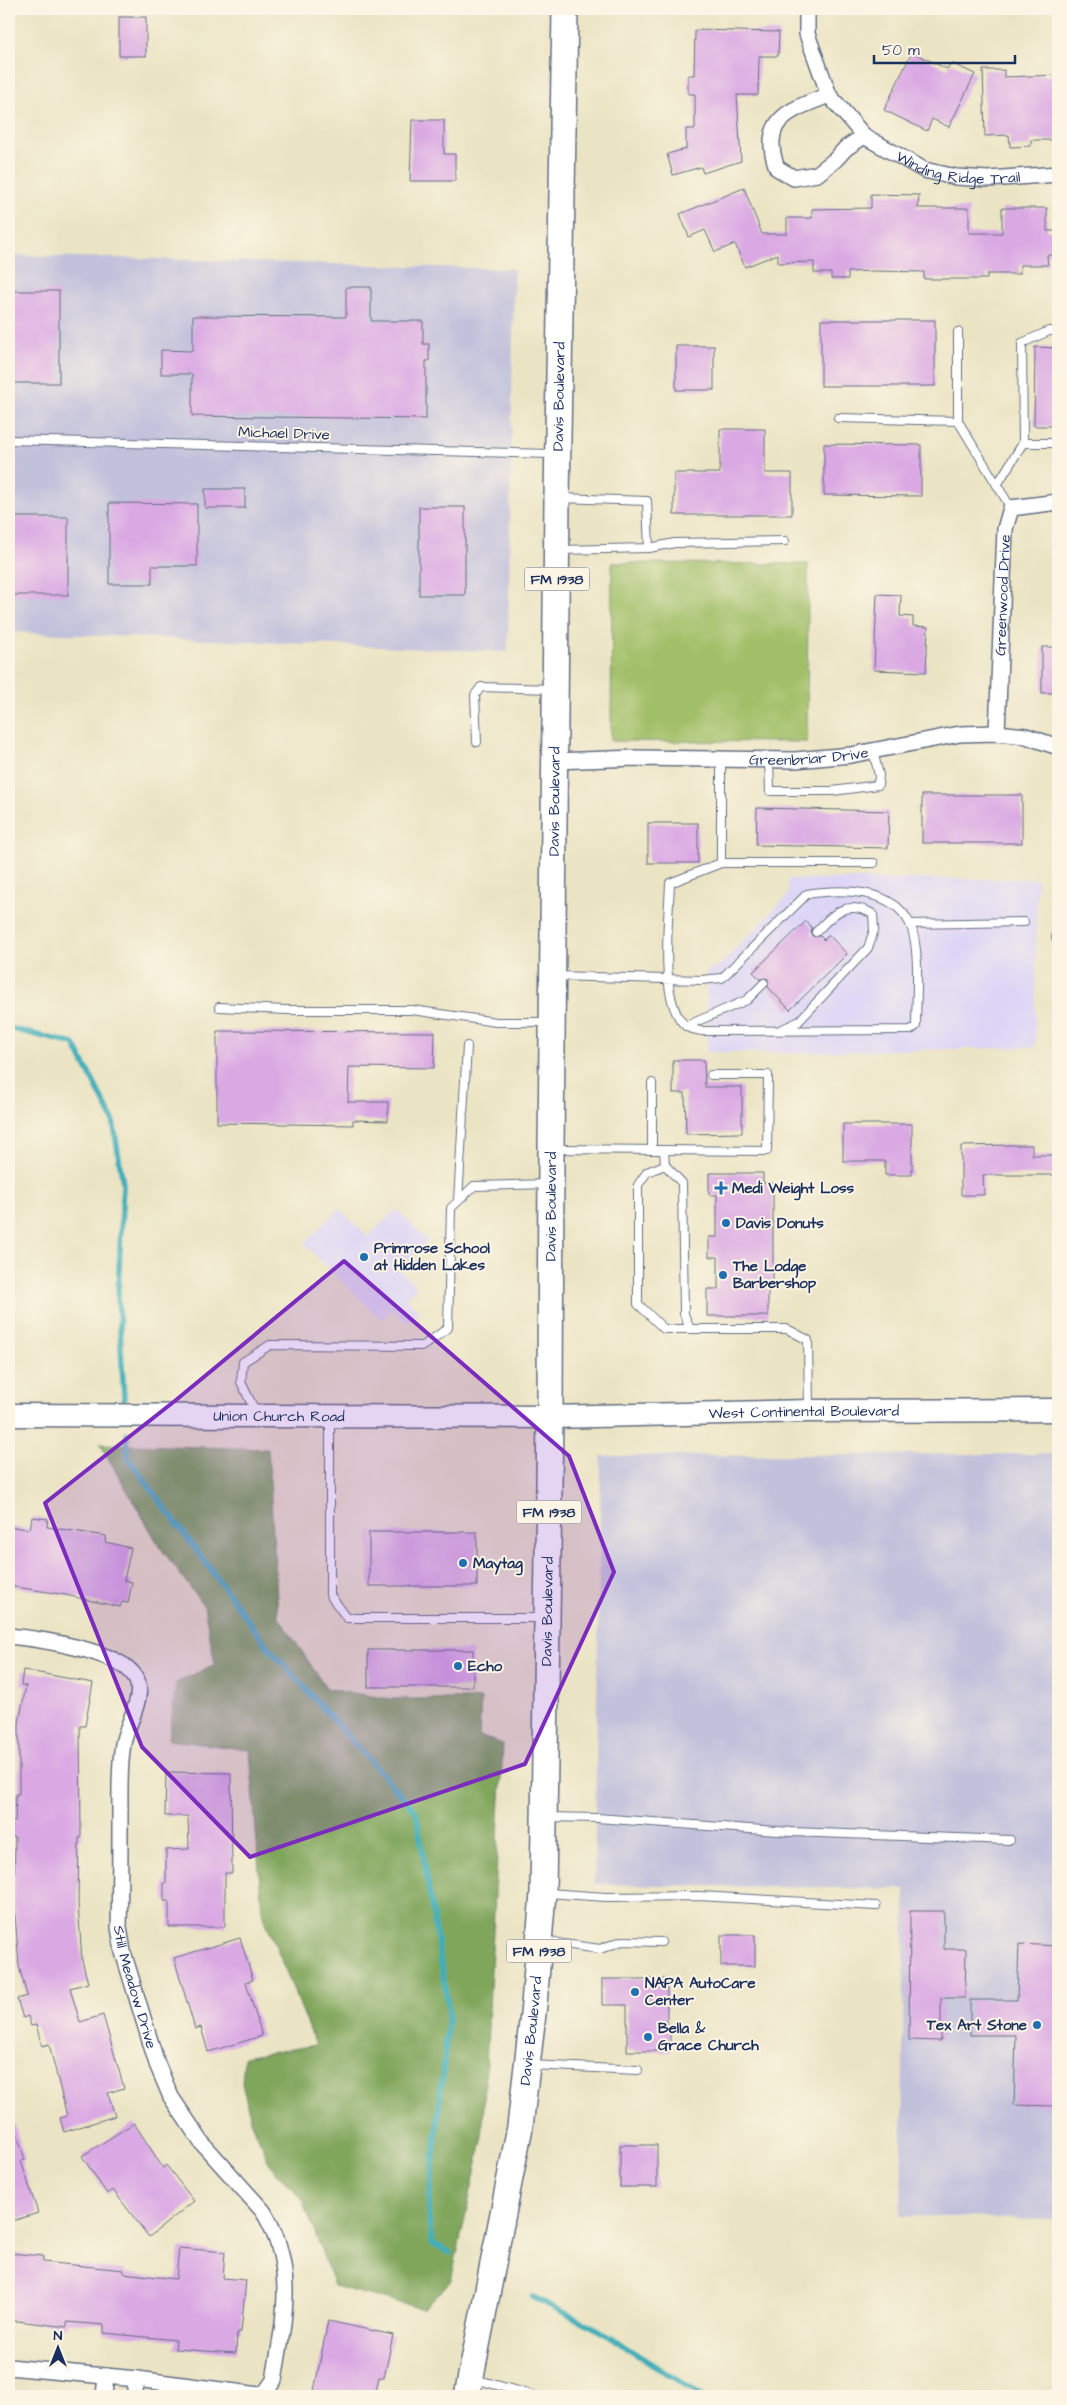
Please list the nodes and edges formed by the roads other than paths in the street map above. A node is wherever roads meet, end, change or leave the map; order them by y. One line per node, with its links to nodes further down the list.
1 (565, 9): 13 (main road, Davis Boulevard / FM 1938)
2 (807, 9): 3 (street, Winding Ridge Trail)
3 (829, 95): 4 (street, Winding Ridge Trail); 4 (street)
4 (864, 136): 5 (street, Winding Ridge Trail)
5 (1058, 174)
6 (1058, 331): 11 (lane)
7 (958, 332): 9 (lane)
8 (838, 418): 9 (lane)
9 (958, 421): 14 (lane)
10 (9, 440): 13 (lane, Michael Drive)
11 (1024, 443): 12 (lane); 14 (lane)
12 (1058, 443)
13 (558, 454): 15 (main road, Davis Boulevard / FM 1938)
14 (997, 485): 17 (lane)
15 (557, 498): 19 (lane); 20 (main road, Davis Boulevard / FM 1938)
16 (1058, 502): 17 (street)
17 (1011, 508): 22 (street, Greenwood Drive)
18 (785, 541): 19 (lane)
19 (649, 548): 20 (lane)
20 (558, 550): 21 (main road, Davis Boulevard / FM 1938)
21 (556, 689): 23 (lane); 28 (main road, Davis Boulevard / FM 1938)
22 (997, 733): 24 (street, Greenbriar Drive); 25 (street, Greenbriar Drive)
23 (477, 742)
24 (1058, 747)
25 (873, 751): 27 (street, Greenbriar Drive); 27 (lane)
26 (721, 759): 27 (street, Greenbriar Drive); 28 (street, Greenbriar Drive); 29 (lane)
27 (769, 760)
28 (555, 761): 36 (main road, Davis Boulevard / FM 1938)
29 (721, 863): 30 (lane); 37 (lane)
30 (874, 863)
31 (1024, 922): 32 (lane)
32 (910, 924): 37 (lane); 42 (lane)
33 (1058, 926): 35 (lane)
34 (816, 932): 42 (lane)
35 (1056, 938)
36 (553, 976): 37 (lane); 40 (main road, Davis Boulevard / FM 1938)
37 (667, 978): 41 (lane)
38 (764, 983): 41 (lane)
39 (218, 1007): 40 (lane)
40 (552, 1022): 46 (main road, Davis Boulevard / FM 1938)
41 (686, 1026): 42 (lane)
42 (778, 1031)
43 (467, 1046): 51 (lane)
44 (711, 1075): 48 (lane)
45 (652, 1083): 47 (lane)
46 (551, 1149): 47 (lane); 50 (main road, Davis Boulevard / FM 1938)
47 (652, 1150): 48 (lane)
48 (664, 1150): 49 (lane)
49 (665, 1166): 52 (lane); 52 (lane)
50 (551, 1184): 51 (lane); 58 (main road, Davis Boulevard / FM 1938)
51 (458, 1201): 56 (lane)
52 (690, 1328): 54 (lane)
53 (1058, 1410): 54 (street, West Continental Boulevard)
54 (810, 1411): 58 (street, West Continental Boulevard)
55 (9, 1415): 56 (street, Union Church Road)
56 (258, 1416): 57 (street, Union Church Road)
57 (330, 1416): 58 (street, Union Church Road); 59 (lane)
58 (550, 1417): 59 (main road, Davis Boulevard / FM 1938)
59 (548, 1618): 61 (main road, Davis Boulevard / FM 1938)
60 (9, 1636): 71 (street, Still Meadow Drive)
61 (544, 1817): 62 (lane); 63 (main road, Davis Boulevard / FM 1938)
62 (1010, 1840)
63 (543, 1893): 64 (lane); 65 (main road, Davis Boulevard / FM 1938)
64 (876, 1906)
65 (540, 1940): 66 (lane); 67 (main road, Davis Boulevard / FM 1938)
66 (661, 1942)
67 (528, 2065): 68 (lane); 72 (main road, Davis Boulevard / FM 1938)
68 (638, 2070)
69 (9, 2367): 70 (street)
70 (106, 2376): 71 (street); 73 (street)
71 (137, 2379): 74 (street)
72 (469, 2387): 75 (lane)
73 (104, 2396)
74 (134, 2396)
75 (535, 2396)

